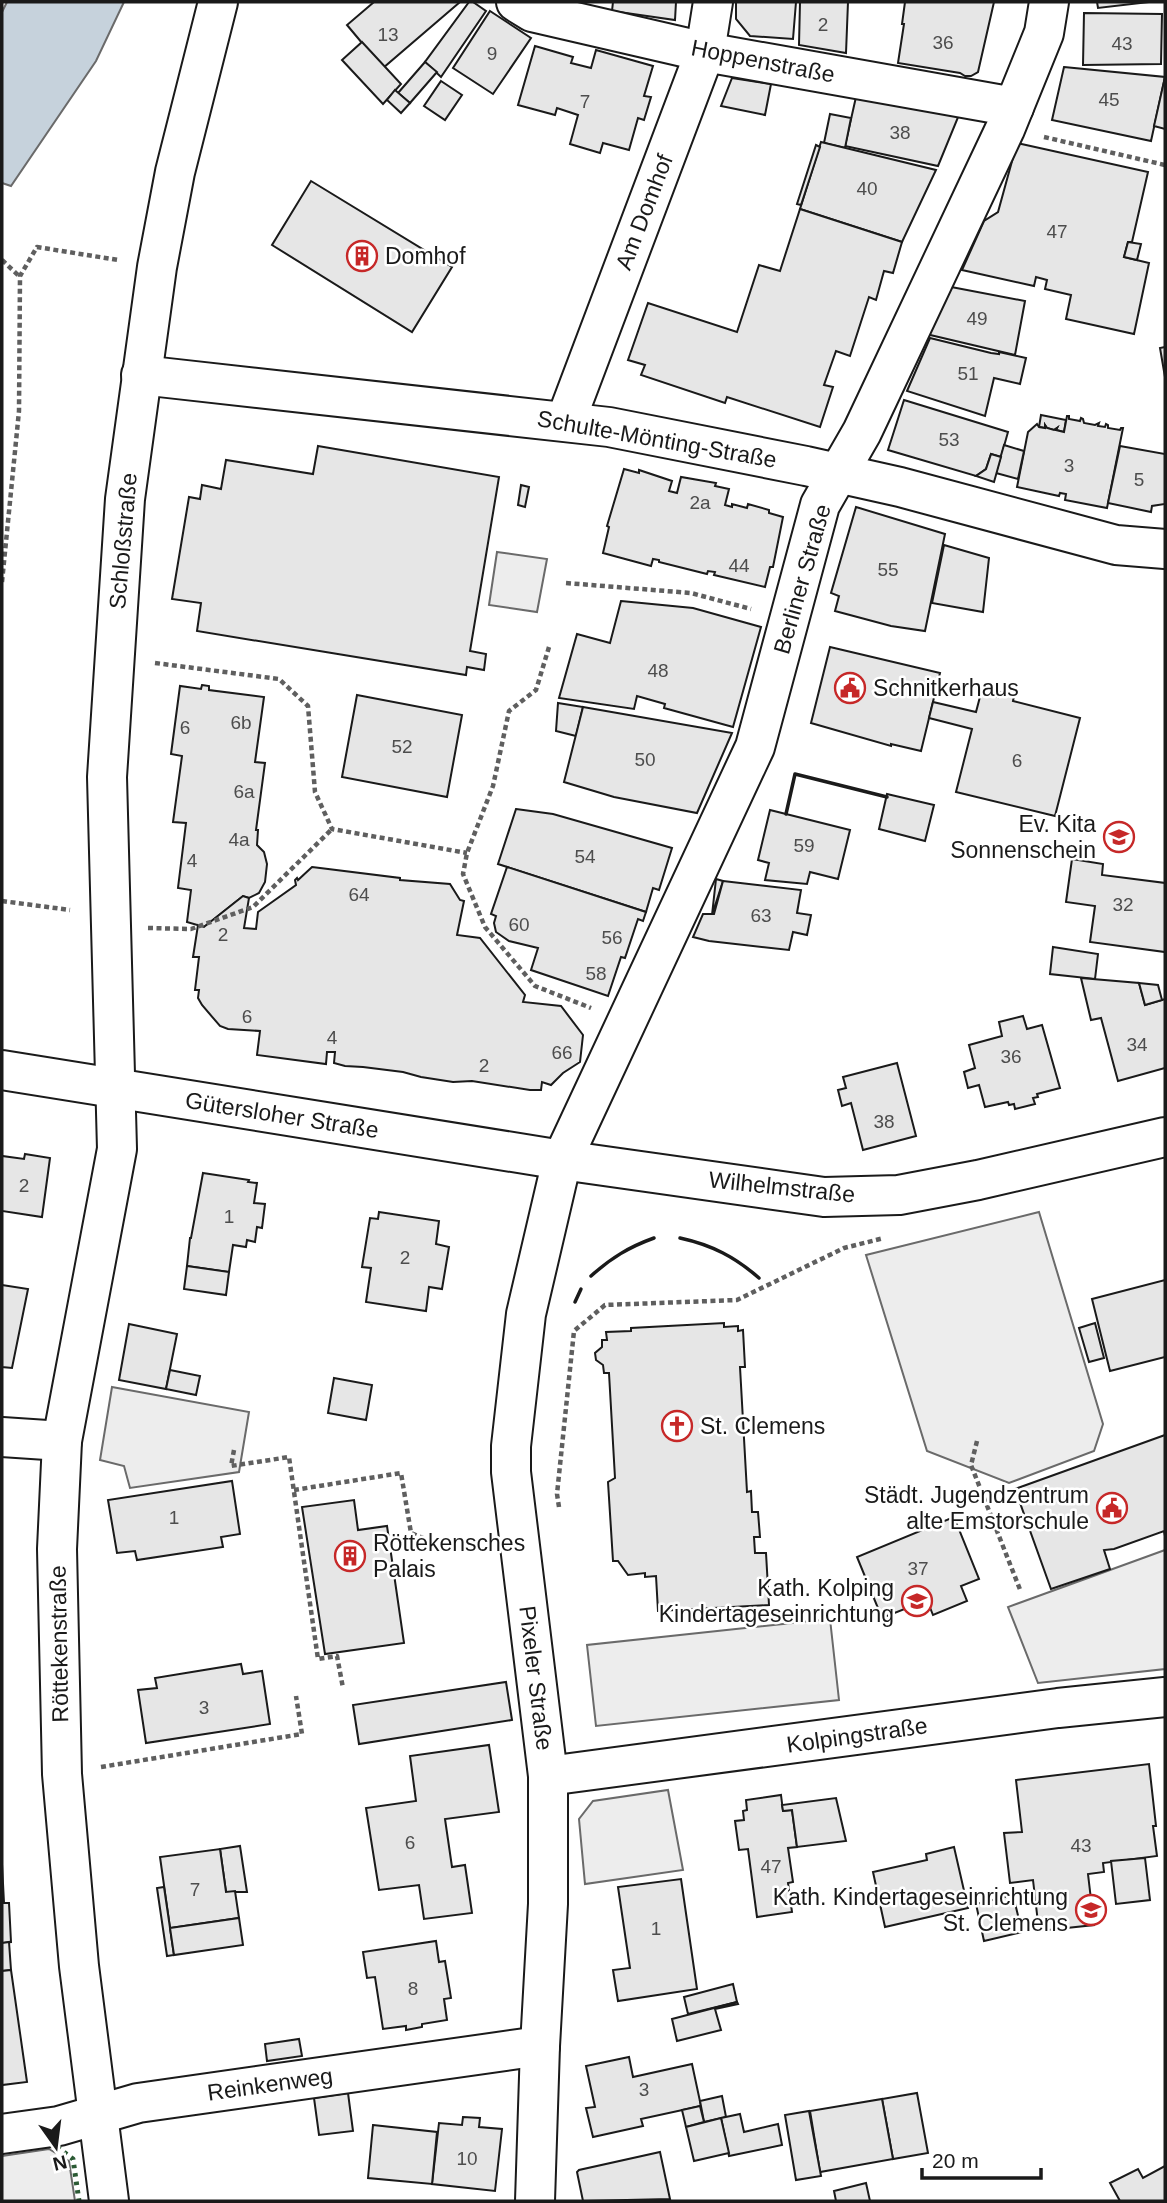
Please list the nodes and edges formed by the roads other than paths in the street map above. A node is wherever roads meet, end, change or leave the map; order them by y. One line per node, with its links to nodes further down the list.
1 (218, 2): 7 (street, Schloßstraße)
2 (516, 2): 5 (street, Hoppenstraße)
3 (713, 2): 5 (street, Am Domhof)
4 (1049, 2): 6 (street, Berliner Straße)
5 (705, 52): 6 (street, Hoppenstraße); 8 (street, Am Domhof)
6 (1010, 118): 9 (street, Berliner Straße)
7 (141, 375): 8 (street, Schulte-Mönting-Straße); 12 (street, Schloßstraße)
8 (566, 421): 9 (street, Schulte-Mönting-Straße)
9 (837, 473): 10 (street, Schulte-Mönting-Straße); 14 (street, Berliner Straße)
10 (1165, 549)
11 (2, 1070): 12 (street, Gütersloher Straße)
12 (116, 1089): 14 (street, Gütersloher Straße); 16 (street, Röttekenstraße)
13 (1165, 1137): 14 (street, Wilhelmstraße)
14 (562, 1160): 18 (street, Pixeler Straße)
15 (2, 1437): 16 (street)
16 (62, 1441): 20 (street, Röttekenstraße)
17 (1165, 1697): 18 (street, Kolpingstraße)
18 (548, 1776): 19 (street, Pixeler Straße)
19 (540, 2046): 20 (street, Reinkenweg); 23 (street, Pixeler Straße)
20 (96, 2115): 21 (street, Reinkenweg); 22 (street, Röttekenstraße)
21 (2, 2134)
22 (109, 2201)
23 (535, 2201)

